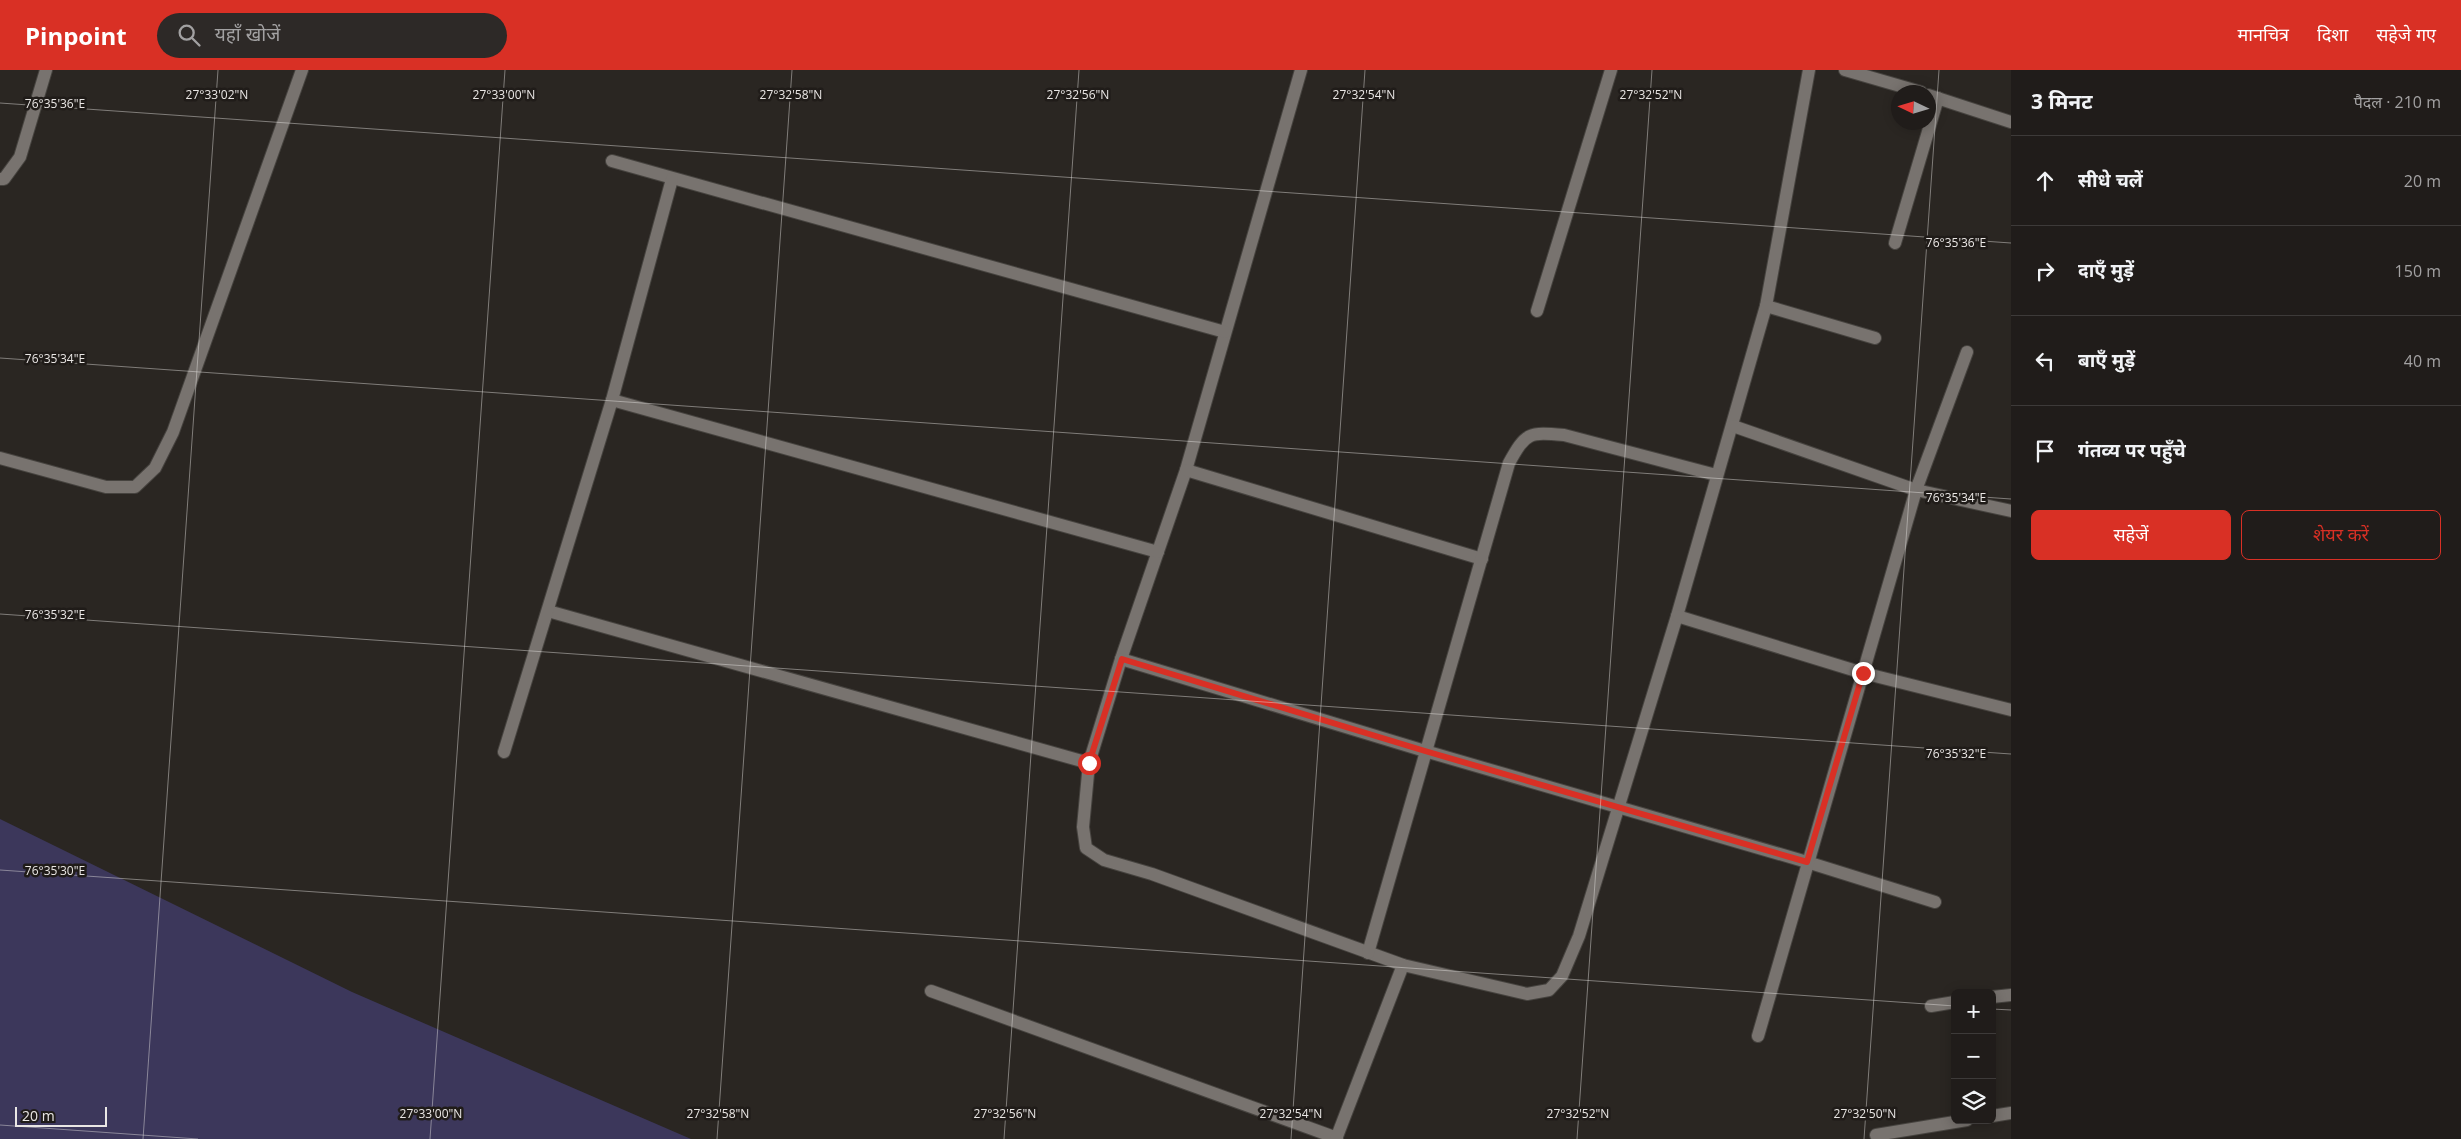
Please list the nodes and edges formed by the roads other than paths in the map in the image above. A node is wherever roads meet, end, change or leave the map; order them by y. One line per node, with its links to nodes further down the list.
1 (46, 70): 12 (street)
2 (302, 70): 22 (street)
3 (1301, 70): 17 (street)
4 (1611, 70): 16 (street)
5 (1809, 70): 15 (street)
6 (1845, 70): 7 (street)
7 (1897, 85)
8 (1936, 97): 9 (street)
9 (2011, 122)
10 (1924, 130): 14 (street)
11 (612, 161): 13 (street)
12 (0, 179)
13 (672, 179): 17 (street); 20 (street)
14 (1895, 243)
15 (1766, 306): 18 (street); 21 (street)
16 (1537, 311)
17 (1225, 332): 23 (street)
18 (1875, 338)
19 (1967, 352): 25 (street)
20 (612, 400): 27 (street); 29 (street)
21 (1732, 426): 24 (street); 25 (street)
22 (0, 458)
23 (1186, 470): 27 (street); 28 (street)
24 (1716, 475): 28 (street); 30 (street)
25 (1916, 490): 26 (street); 32 (street)
26 (2011, 510)
27 (1158, 552): 31 (street)
28 (1482, 559): 34 (street)
29 (548, 611): 35 (street); 36 (street)
30 (1677, 616): 32 (street); 37 (street)
31 (1122, 659): 34 (street); 36 (street)
32 (1863, 673): 33 (street); 38 (street)
33 (2011, 710)
34 (1425, 751): 37 (street); 40 (street)
35 (504, 752)
36 (1089, 763): 40 (street)
37 (1616, 808): 38 (street); 41 (street)
38 (1807, 862): 39 (street); 47 (street)
39 (1935, 902)
40 (1368, 953): 41 (street)
41 (1403, 965): 52 (street)
42 (932, 991): 52 (street)
43 (2011, 995): 44 (street)
44 (1996, 997)
45 (1951, 1003): 46 (street)
46 (1930, 1006)
47 (1758, 1036)
48 (2011, 1113): 49 (street)
49 (1996, 1115)
50 (1951, 1123): 51 (street)
51 (1876, 1135)
52 (1337, 1139)

